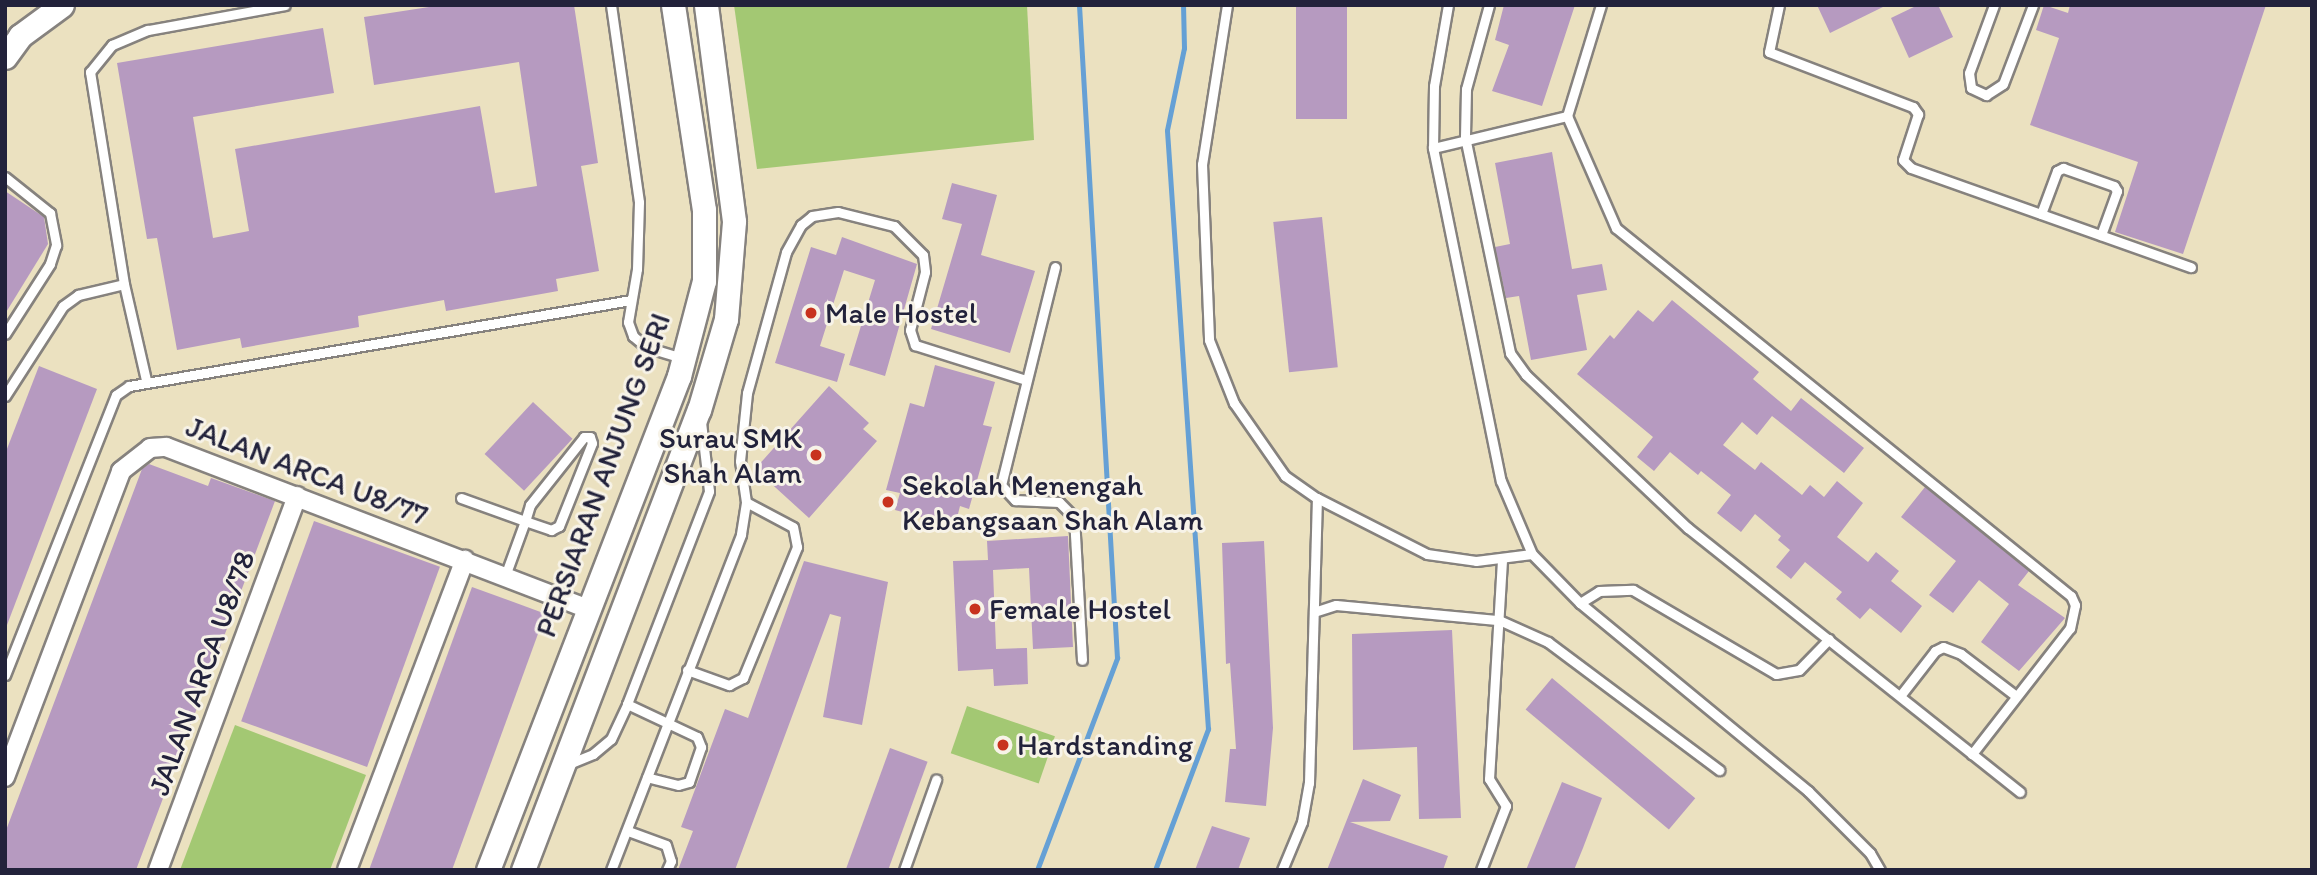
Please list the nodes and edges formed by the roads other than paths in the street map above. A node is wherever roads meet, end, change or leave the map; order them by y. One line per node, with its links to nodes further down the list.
1 (62, 5): 13 (street)
2 (285, 5): 22 (lane)
3 (611, 5): 23 (lane)
4 (673, 5): 25 (street, PERSIARAN ANJUNG SERI)
5 (705, 5): 29 (street)
6 (1227, 5): 32 (lane)
7 (1448, 5): 16 (lane)
8 (1489, 5): 15 (lane)
9 (1601, 5): 14 (lane)
10 (1779, 5): 18 (lane)
11 (1994, 5): 12 (lane)
12 (2033, 5)
13 (5, 57)
14 (1567, 116): 15 (lane); 48 (lane)
15 (1465, 137): 16 (lane); 43 (lane)
16 (1433, 148): 35 (lane)
17 (6, 178): 24 (lane)
18 (2041, 214): 19 (lane); 19 (lane)
19 (2101, 235): 21 (lane)
20 (1055, 267): 27 (lane)
21 (2191, 267)
22 (124, 284): 26 (lane); 28 (lane)
23 (631, 300): 25 (lane); 26 (lane)
24 (5, 334)
25 (683, 359): 40 (street, PERSIARAN ANJUNG SERI)
26 (146, 380): 46 (lane)
27 (1026, 380): 33 (lane); 44 (lane)
28 (5, 396)
29 (699, 410): 49 (lane); 52 (street)
30 (297, 496): 37 (street, JALAN ARCA U8/77); 54 (street, JALAN ARCA U8/77); 59 (street, JALAN ARCA U8/78)
31 (461, 498): 34 (lane)
32 (1317, 498): 36 (lane); 41 (lane)
33 (746, 502): 45 (lane); 45 (lane)
34 (525, 521): 34 (lane); 38 (lane)
35 (1532, 554): 36 (lane); 39 (lane)
36 (1502, 558): 42 (lane)
37 (465, 560): 38 (street, JALAN ARCA U8/77); 60 (street)
38 (505, 576): 40 (street, JALAN ARCA U8/77)
39 (1580, 603): 43 (lane); 68 (lane)
40 (588, 609): 61 (street, PERSIARAN ANJUNG SERI)
41 (1314, 612): 42 (lane); 66 (lane)
42 (1499, 620): 53 (lane); 67 (lane)
43 (1829, 639): 47 (lane)
44 (1082, 660)
45 (687, 670): 50 (lane)
46 (5, 675)
47 (1900, 696): 48 (lane); 51 (lane)
48 (2016, 696): 51 (lane)
49 (627, 704): 50 (lane); 52 (lane)
50 (669, 723): 55 (lane); 55 (lane)
51 (1972, 754): 57 (lane)
52 (561, 767): 62 (street)
53 (1719, 770)
54 (5, 777)
55 (647, 777): 58 (lane)
56 (936, 780): 65 (lane)
57 (2020, 792)
58 (628, 831): 63 (lane); 64 (lane)
59 (159, 870)
60 (347, 870)
61 (488, 870)
62 (523, 870)
63 (611, 870)
64 (667, 870)
65 (904, 870)
66 (1282, 870)
67 (1481, 870)
68 (1880, 870)

